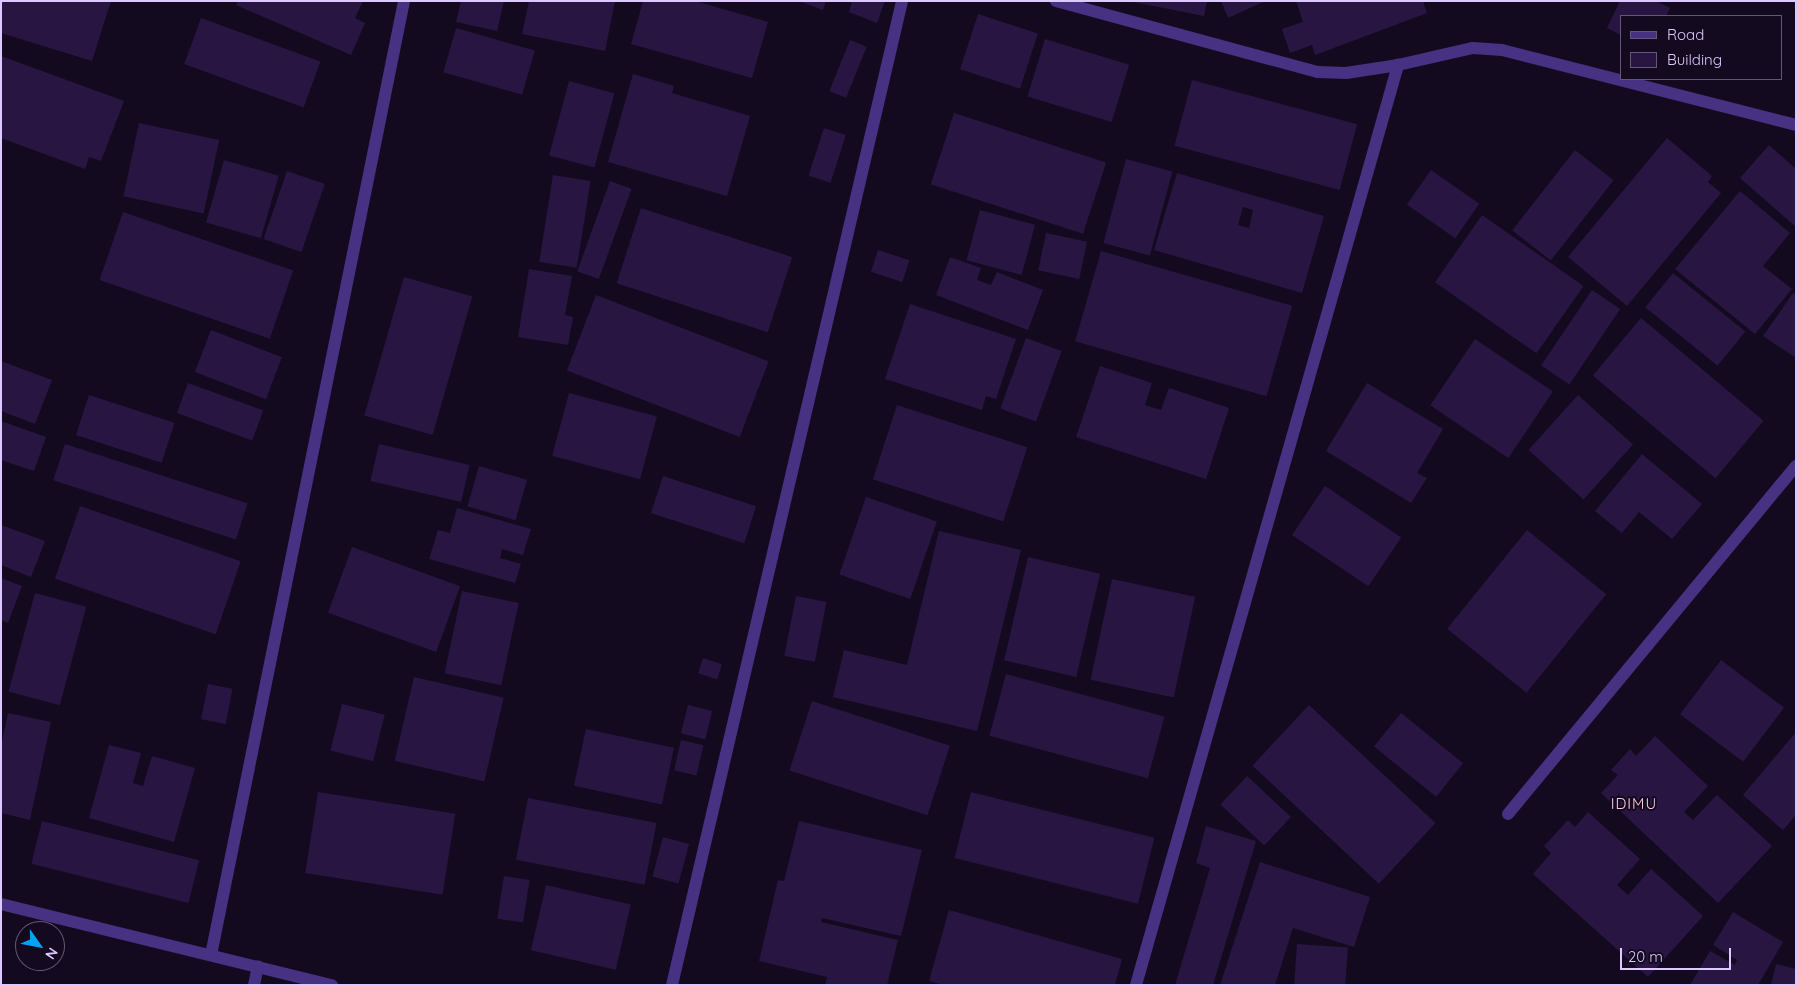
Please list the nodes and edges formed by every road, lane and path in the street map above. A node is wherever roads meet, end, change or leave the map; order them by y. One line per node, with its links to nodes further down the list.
1 (404, 1): 9 (street)
2 (902, 1): 13 (street)
3 (1056, 1): 4 (street)
4 (1398, 65): 5 (street); 14 (street)
5 (1796, 125)
6 (1796, 466): 7 (street)
7 (1508, 814)
8 (1, 904): 9 (street)
9 (211, 955): 10 (street)
10 (258, 966): 11 (street); 12 (street)
11 (254, 985)
12 (332, 985)
13 (672, 985)
14 (1136, 985)

